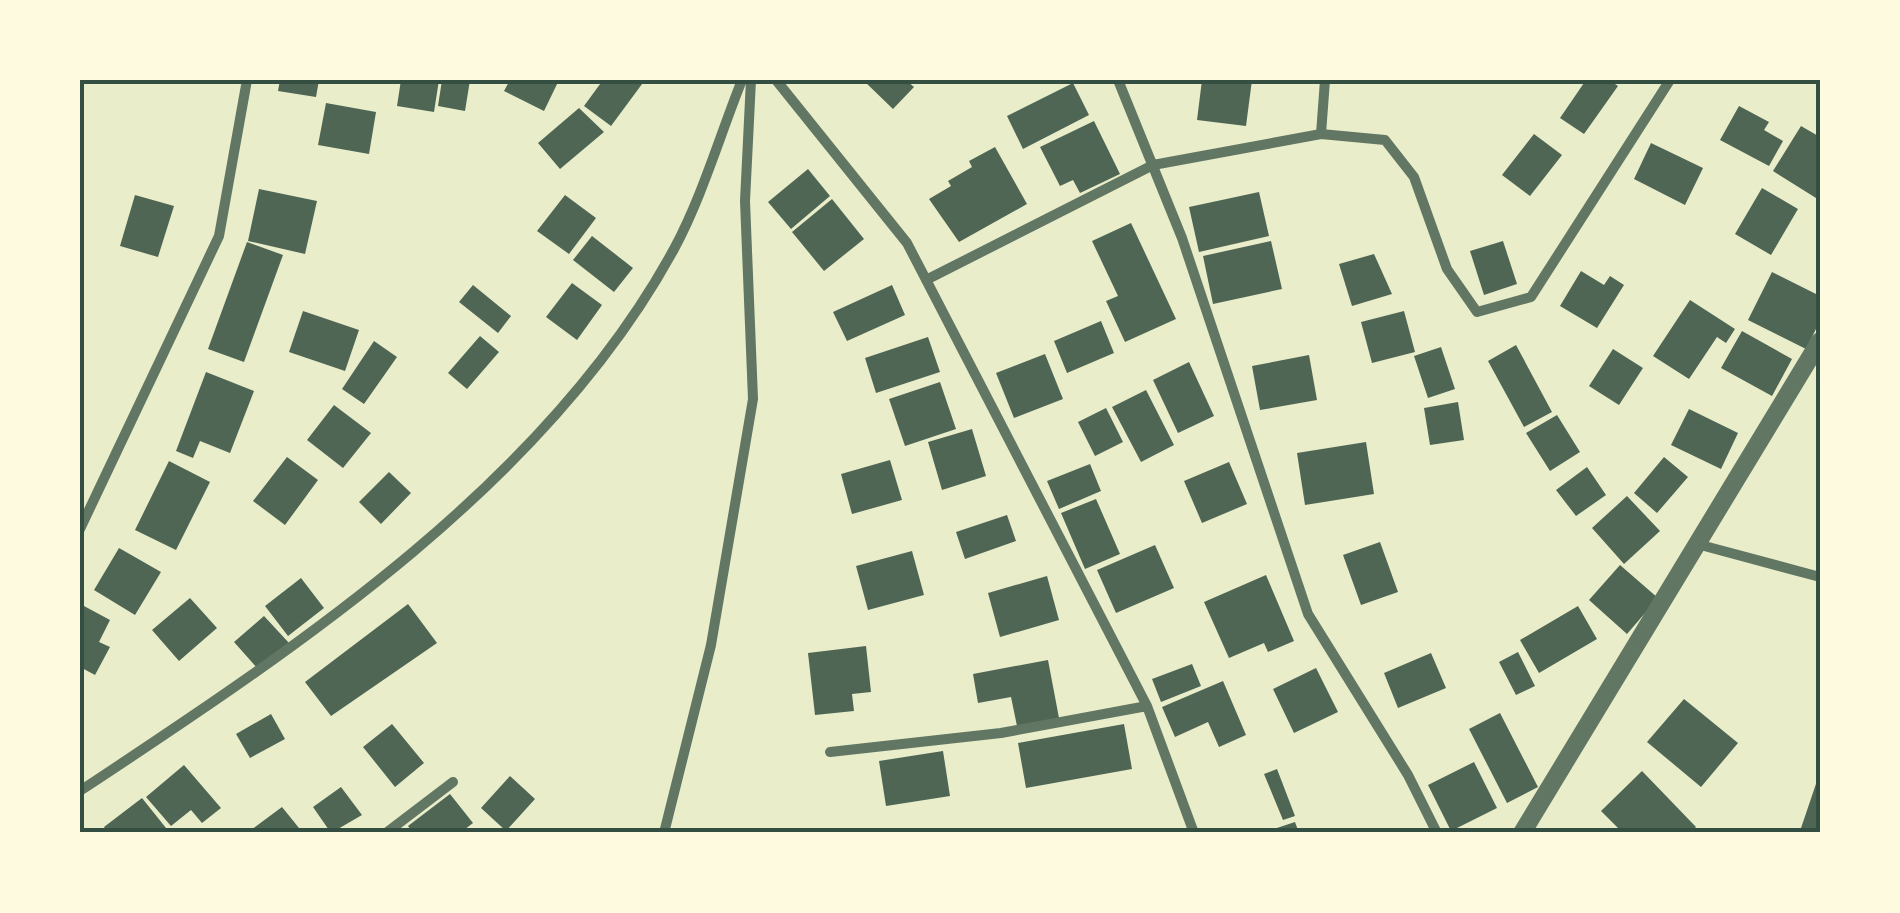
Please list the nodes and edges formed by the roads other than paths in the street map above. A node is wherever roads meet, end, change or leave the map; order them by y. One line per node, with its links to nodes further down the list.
1 (247, 80): 12 (street)
2 (742, 80): 18 (street)
3 (751, 80): 20 (street)
4 (776, 80): 10 (street)
5 (1118, 80): 9 (street)
6 (1325, 80): 8 (street)
7 (1670, 80): 8 (street)
8 (1320, 134): 9 (street)
9 (1153, 165): 10 (street); 22 (street)
10 (926, 280): 15 (street)
11 (1820, 341): 13 (street)
12 (80, 529)
13 (1697, 544): 14 (street); 23 (street)
14 (1820, 577)
15 (1147, 706): 16 (street); 21 (street)
16 (830, 752)
17 (453, 782): 19 (street)
18 (80, 792)
19 (386, 833)
20 (664, 833)
21 (1194, 833)
22 (1436, 833)
23 (1522, 833)

